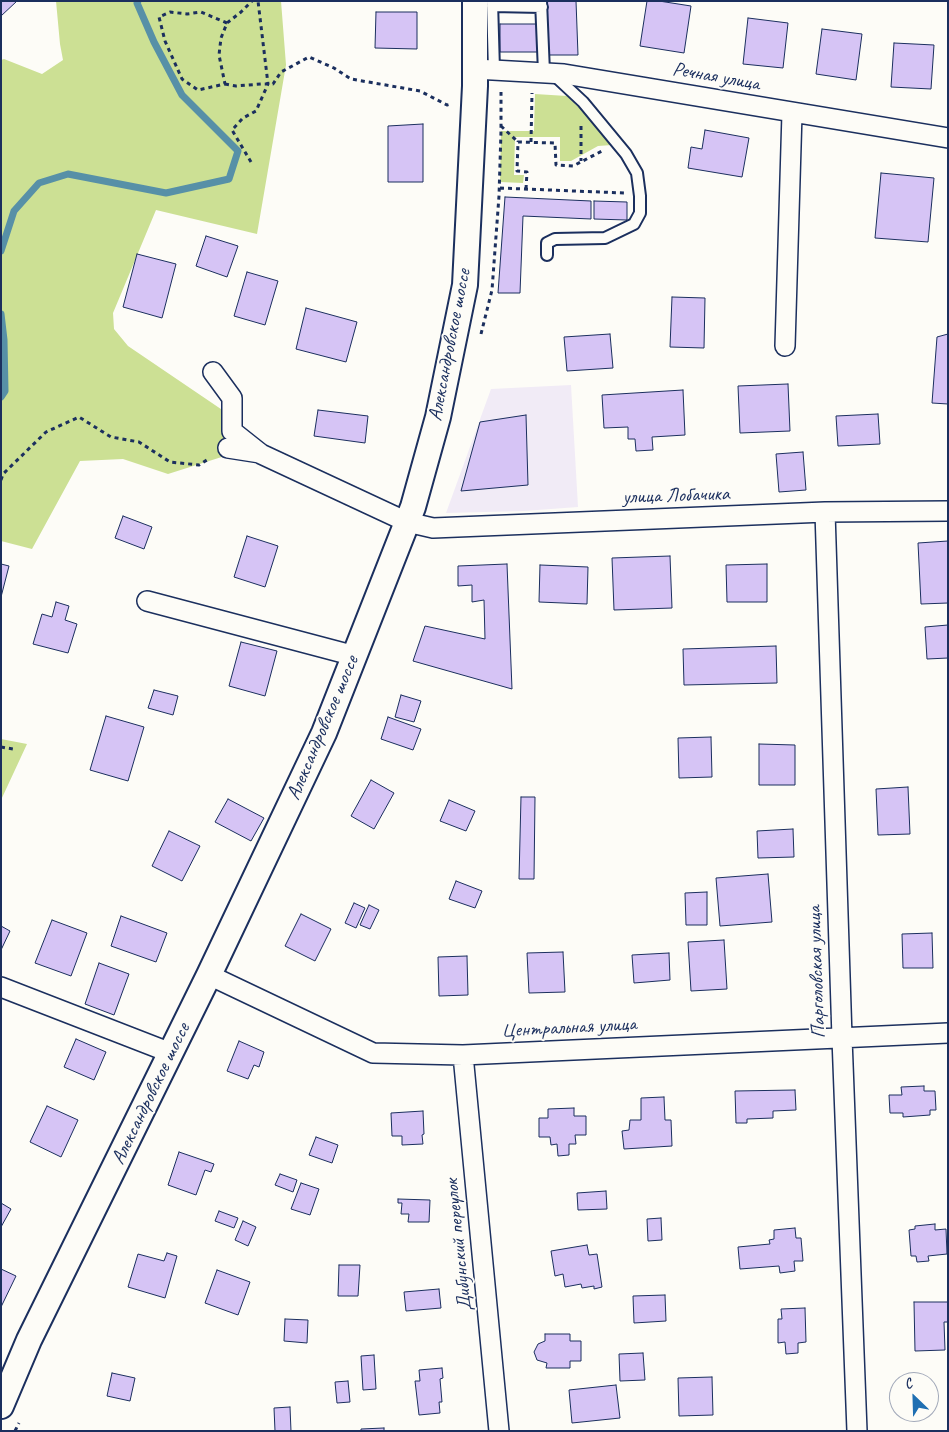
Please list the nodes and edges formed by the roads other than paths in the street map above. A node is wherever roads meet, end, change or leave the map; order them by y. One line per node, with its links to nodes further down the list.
1 (487, 3): 2 (lane); 3 (street, Александровское шоссе)
2 (542, 4): 4 (lane)
3 (484, 70): 4 (street, Речная улица); 14 (street, Александровское шоссе)
4 (547, 72): 5 (street, Речная улица); 7 (lane)
5 (792, 113): 6 (street, Речная улица); 8 (street)
6 (948, 138)
7 (547, 255)
8 (785, 346)
9 (212, 372): 11 (street)
10 (228, 448): 11 (street)
11 (261, 454): 14 (street, улица Лобачика)
12 (948, 511): 13 (street, улица Лобачика)
13 (825, 512): 14 (street, улица Лобачика); 20 (street, Парголовская улица)
14 (407, 522): 16 (street, Александровское шоссе)
15 (146, 600): 16 (street)
16 (355, 656): 17 (street, Александровское шоссе)
17 (209, 975): 21 (street, Александровское шоссе); 22 (street, Центральная улица)
18 (1, 987): 21 (street)
19 (948, 1033): 20 (street, Центральная улица)
20 (842, 1038): 22 (street, Центральная улица); 25 (street, Парголовская улица)
21 (171, 1053): 23 (street, Александровское шоссе)
22 (463, 1055): 24 (street, Дибунский переулок)
23 (1, 1406)
24 (499, 1431)
25 (857, 1431)

